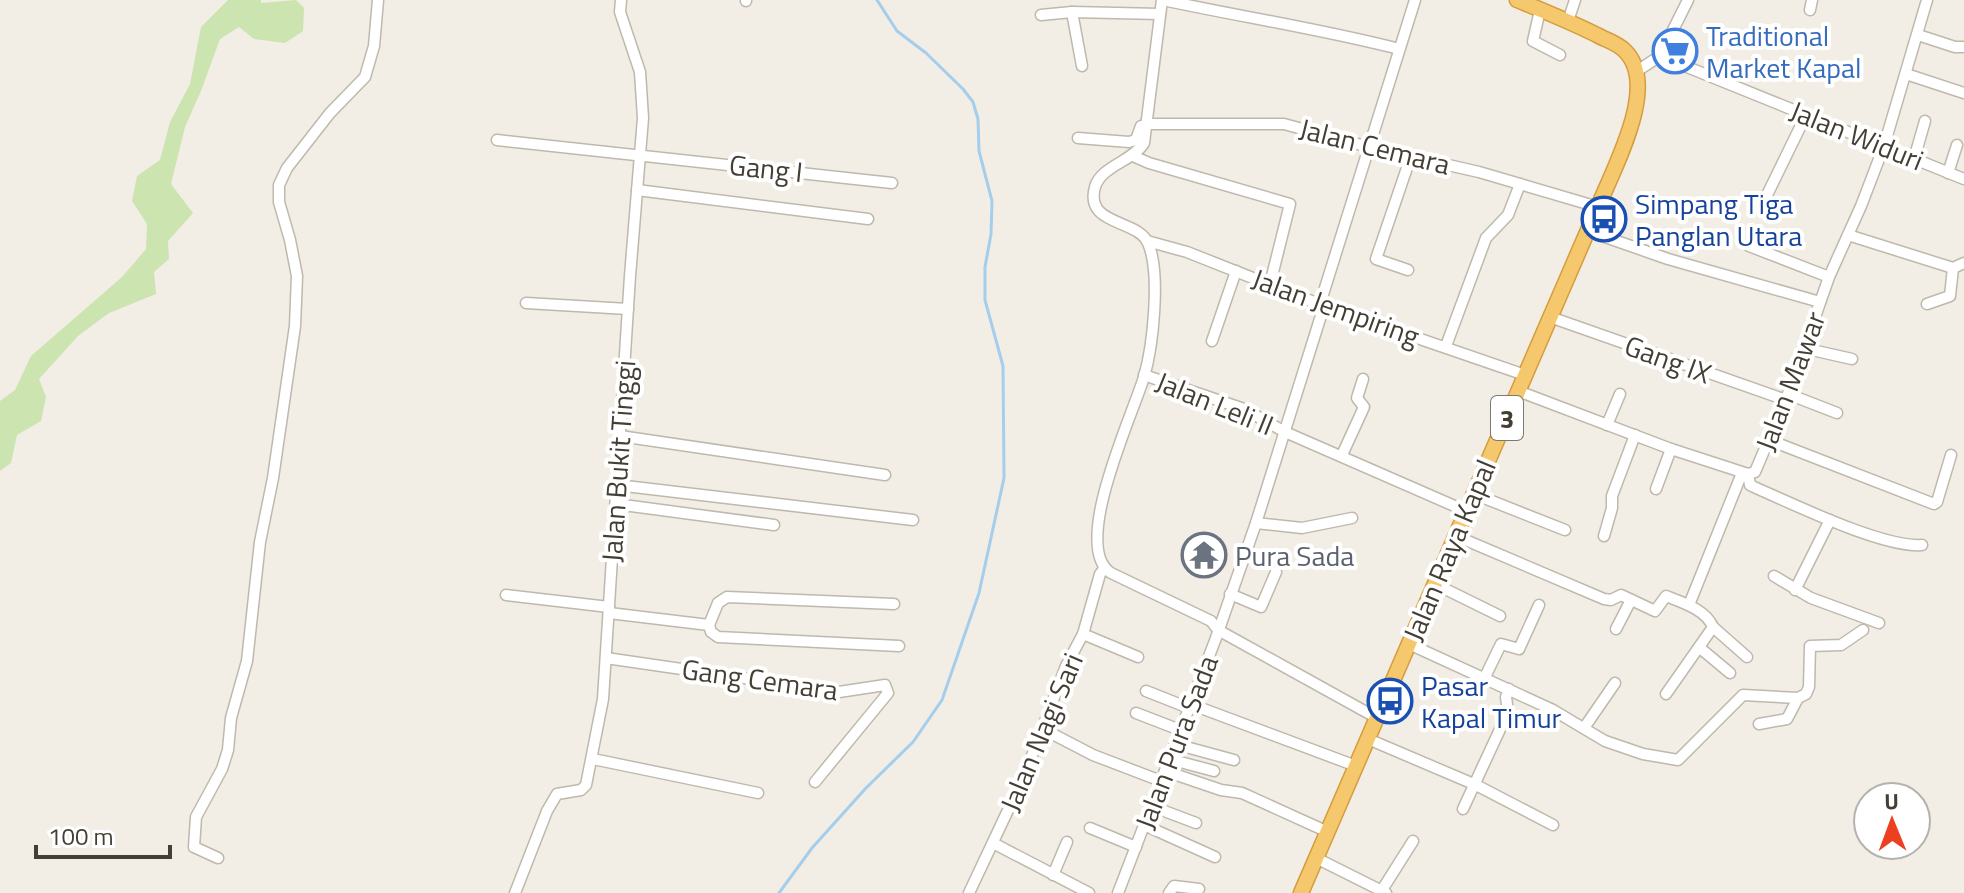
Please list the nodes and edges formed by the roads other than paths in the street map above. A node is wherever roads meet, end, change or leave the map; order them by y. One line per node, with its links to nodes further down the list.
1 (378, 0): 159 (street)
2 (621, 0): 33 (street, Jalan Bukit Tinggi)
3 (1116, 0): 12 (street)
4 (1162, 0): 13 (street); 18 (street)
5 (1415, 0): 18 (street)
6 (1517, 0): 10 (highway)
7 (1575, 0): 15 (street)
8 (1688, 0): 20 (street)
9 (1927, 0): 16 (street, Jalan Mawar)
10 (1540, 10): 15 (highway); 19 (street)
11 (1072, 12): 12 (street); 14 (street); 21 (street)
12 (1114, 14): 13 (street)
13 (1160, 14): 26 (street)
14 (1041, 15)
15 (1568, 21): 22 (highway)
16 (1918, 35): 17 (street); 23 (street, Jalan Mawar)
17 (1964, 47)
18 (1399, 49): 32 (street)
19 (1560, 55)
20 (1660, 56): 22 (street); 25 (street, Jalan Widuri)
21 (1082, 66)
22 (1637, 71): 43 (highway, Jalan Raya Kapal / 3)
23 (1906, 74): 24 (street); 31 (street, Jalan Mawar)
24 (1964, 93)
25 (1806, 115): 31 (street, Jalan Widuri); 42 (street)
26 (1148, 118): 28 (street); 32 (street, Jalan Cemara); 34 (street)
27 (1925, 121): 36 (street)
28 (1078, 138)
29 (497, 140): 33 (street, Gang I)
30 (1957, 145): 37 (street)
31 (1884, 146): 36 (street, Jalan Widuri); 46 (street, Jalan Mawar)
32 (1369, 147): 35 (street, Jalan Cemara); 58 (street)
33 (640, 154): 39 (street, Gang I); 41 (street, Jalan Bukit Tinggi)
34 (1133, 156): 47 (street); 54 (street)
35 (1411, 156): 40 (street, Jalan Cemara); 51 (street)
36 (1914, 159): 37 (street, Jalan Widuri)
37 (1948, 173): 38 (street, Jalan Widuri)
38 (1964, 179)
39 (892, 183)
40 (1520, 184): 43 (street, Jalan Cemara); 62 (street)
41 (637, 190): 44 (street); 59 (street, Jalan Bukit Tinggi)
42 (1768, 193)
43 (1598, 207): 45 (highway, Jalan Raya Kapal / 3)
44 (868, 219)
45 (1588, 231): 55 (street); 60 (highway, Jalan Raya Kapal / 3)
46 (1848, 235): 50 (street); 53 (street, Jalan Mawar)
47 (1147, 241): 52 (street, Jalan Jempiring); 65 (street)
48 (1749, 246): 53 (street)
49 (1964, 263): 50 (street)
50 (1953, 268): 57 (street)
51 (1408, 270)
52 (1236, 271): 54 (street, Jalan Jempiring); 61 (street)
53 (1829, 277): 55 (street, Jalan Mawar)
54 (1270, 284): 58 (street, Jalan Jempiring)
55 (1820, 302): 63 (street, Jalan Mawar)
56 (526, 303): 59 (street)
57 (1927, 304)
58 (1322, 305): 62 (street, Jalan Jempiring); 73 (street)
59 (628, 309): 75 (street, Jalan Bukit Tinggi)
60 (1550, 317): 66 (highway, Jalan Raya Kapal / 3); 70 (street, Gang IX)
61 (1212, 341)
62 (1446, 346): 66 (street, Jalan Jempiring)
63 (1803, 348): 64 (street); 70 (street, Jalan Mawar)
64 (1852, 359)
65 (1144, 375): 73 (street, Jalan Leli II); 96 (street)
66 (1525, 375): 68 (highway, Jalan Raya Kapal / 3)
67 (1363, 379): 78 (street)
68 (1518, 391): 72 (street, Jalan Mawar); 84 (highway, Jalan Raya Kapal / 3)
69 (1620, 394): 72 (street)
70 (1787, 397): 71 (street, Gang IX); 76 (street, Jalan Mawar)
71 (1837, 413)
72 (1607, 425): 74 (street, Jalan Mawar)
73 (1285, 432): 78 (street, Jalan Leli II); 90 (street)
74 (1635, 435): 77 (street, Jalan Mawar); 94 (street)
75 (620, 436): 81 (street); 82 (street, Jalan Bukit Tinggi)
76 (1769, 440): 79 (street); 80 (street, Jalan Mawar)
77 (1671, 449): 80 (street, Jalan Mawar); 83 (street)
78 (1342, 455): 86 (street, Jalan Leli II)
79 (1951, 455)
80 (1745, 473): 89 (street); 106 (street)
81 (885, 475)
82 (617, 485): 85 (street, Jalan Bukit Tinggi); 88 (street)
83 (1656, 489)
84 (1474, 494): 86 (highway, Jalan Raya Kapal / 3); 92 (street)
85 (616, 504): 91 (street); 107 (street, Jalan Bukit Tinggi)
86 (1466, 511): 93 (highway, Jalan Raya Kapal / 3)
87 (1352, 518): 90 (street)
88 (913, 520)
89 (1830, 520): 95 (street); 100 (street)
90 (1256, 523): 101 (street)
91 (774, 525)
92 (1565, 530)
93 (1456, 536): 99 (highway, Jalan Raya Kapal / 3); 103 (street)
94 (1604, 536)
95 (1922, 545)
96 (1104, 569): 113 (street, Jalan Pura Sada); 115 (street, Jalan Nagi Sari)
97 (1276, 572): 101 (street)
98 (1774, 576): 100 (street)
99 (1435, 584): 108 (street); 116 (highway, Jalan Raya Kapal / 3)
100 (1795, 590): 110 (street)
101 (1230, 594): 113 (street)
102 (506, 595): 107 (street)
103 (1631, 600): 106 (street); 112 (street)
104 (894, 604): 111 (street)
105 (1539, 605): 123 (street)
106 (1689, 605): 109 (street)
107 (609, 610): 111 (street); 121 (street, Jalan Bukit Tinggi)
108 (1500, 616)
109 (1710, 621): 118 (street); 120 (street)
110 (1879, 623)
111 (709, 625): 117 (street)
112 (1616, 629)
113 (1218, 630): 129 (street, Jalan Pura Sada); 131 (street)
114 (1863, 630): 128 (street)
115 (1083, 634): 119 (street); 133 (street, Jalan Nagi Sari)
116 (1409, 644): 123 (street); 131 (highway, Jalan Raya Kapal / 3)
117 (899, 646)
118 (1700, 648): 122 (street); 127 (street)
119 (1138, 657)
120 (1747, 657)
121 (606, 658): 138 (street, Jalan Bukit Tinggi); 144 (street, Gang Cemara)
122 (1730, 673)
123 (1485, 677): 125 (street)
124 (1615, 683): 135 (street)
125 (1509, 689): 135 (street); 145 (street)
126 (1146, 691): 129 (street)
127 (1666, 694)
128 (1798, 698): 132 (street); 135 (street)
129 (1190, 706): 134 (street, Jalan Pura Sada); 141 (street)
130 (1136, 713): 134 (street)
131 (1377, 718): 136 (highway, Jalan Raya Kapal / 3)
132 (1759, 724)
133 (1043, 729): 143 (street); 156 (street, Jalan Nagi Sari)
134 (1180, 730): 137 (street, Jalan Pura Sada)
135 (1590, 732)
136 (1368, 739): 141 (highway, Jalan Raya Kapal / 3); 145 (street)
137 (1175, 744): 139 (street, Jalan Pura Sada); 140 (street)
138 (593, 759): 146 (street); 164 (street, Jalan Bukit Tinggi)
139 (1169, 759): 142 (street); 143 (street, Jalan Pura Sada)
140 (1234, 760)
141 (1356, 766): 153 (highway, Jalan Raya Kapal / 3)
142 (1214, 771)
143 (1163, 776): 147 (street, Jalan Pura Sada); 153 (street)
144 (815, 782)
145 (1476, 785): 148 (street); 151 (street)
146 (758, 793)
147 (1151, 806): 149 (street); 150 (street, Jalan Pura Sada)
148 (1463, 809)
149 (1196, 823)
150 (1144, 825): 157 (street, Jalan Pura Sada); 158 (street)
151 (1553, 825)
152 (1090, 828): 157 (street)
153 (1328, 832): 160 (highway, Jalan Raya Kapal / 3)
154 (1413, 841): 163 (street)
155 (1067, 842): 161 (street)
156 (993, 843): 161 (street); 165 (street, Jalan Nagi Sari)
157 (1136, 847): 167 (street, Jalan Pura Sada)
158 (1215, 857)
159 (218, 858)
160 (1316, 858): 163 (street); 169 (highway, Jalan Raya Kapal / 3)
161 (1053, 875): 166 (street)
162 (1199, 889): 168 (street)
163 (1384, 891)
164 (515, 893)
165 (969, 893)
166 (1089, 893)
167 (1118, 893)
168 (1169, 893)
169 (1301, 893)

